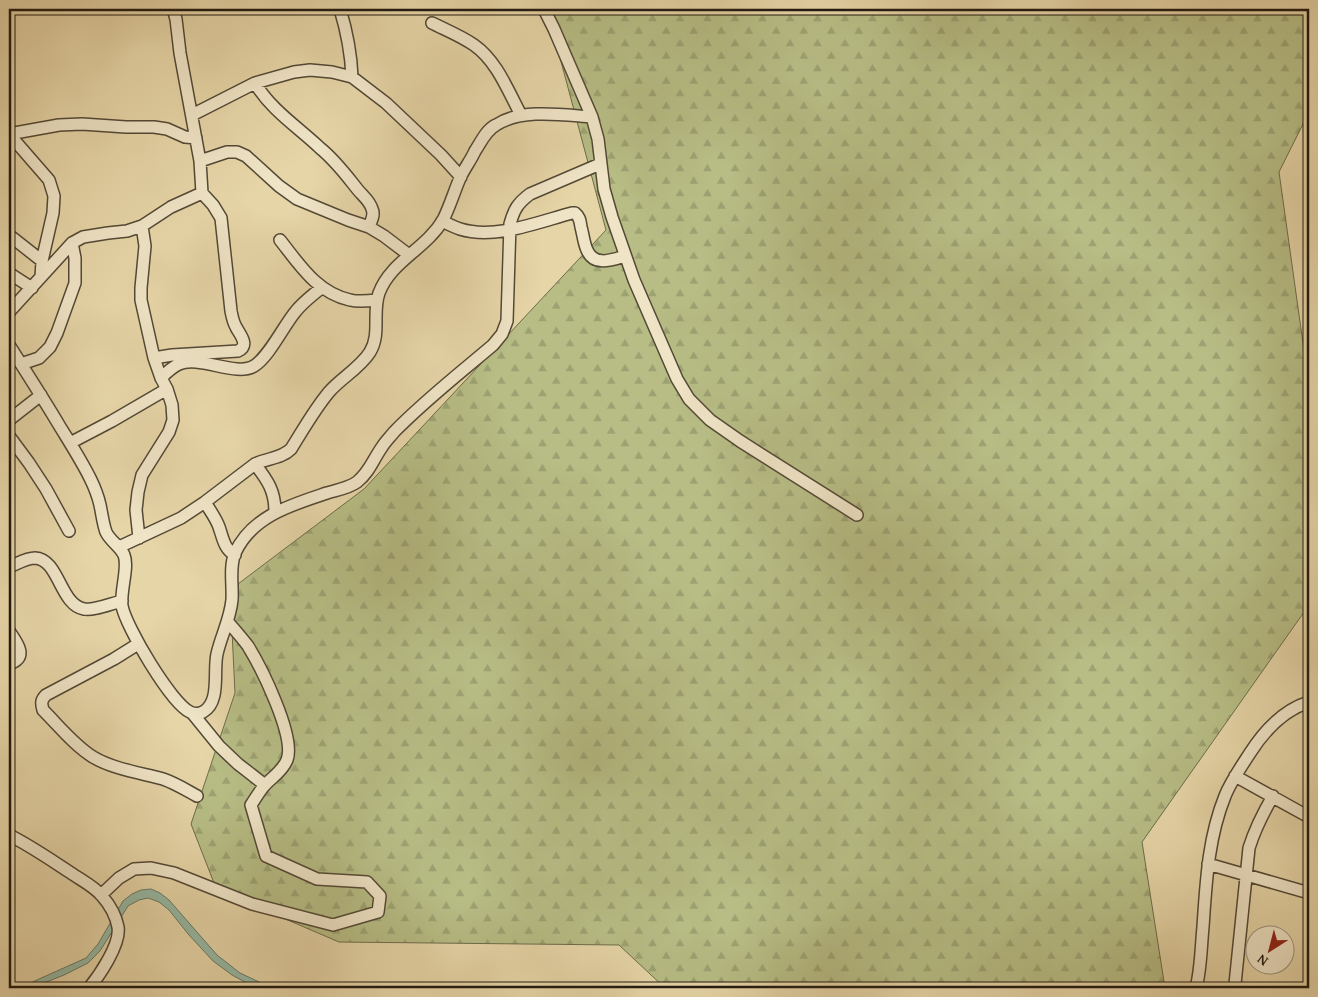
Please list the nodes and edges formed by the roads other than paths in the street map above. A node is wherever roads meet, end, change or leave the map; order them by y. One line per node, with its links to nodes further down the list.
1 (173, 9): 7 (street)
2 (340, 9): 5 (street)
3 (544, 9): 9 (street)
4 (432, 23): 8 (street)
5 (352, 77): 6 (street); 13 (street)
6 (255, 83): 7 (street); 17 (street)
7 (192, 115): 10 (street)
8 (521, 115): 9 (street); 13 (street)
9 (592, 117): 12 (street)
10 (196, 138): 11 (street); 24 (street)
11 (200, 161): 14 (street); 17 (street)
12 (600, 164): 18 (street); 23 (street)
13 (460, 177): 15 (street)
14 (202, 193): 16 (street); 32 (street)
15 (442, 221): 18 (street); 22 (street)
16 (142, 226): 21 (street); 32 (street)
17 (369, 227): 22 (street)
18 (510, 230): 23 (street); 42 (street)
19 (9, 235): 24 (street)
20 (280, 240): 28 (street)
21 (72, 243): 26 (street); 33 (street)
22 (409, 255): 29 (street)
23 (626, 256): 43 (street)
24 (42, 261): 26 (street)
25 (9, 273): 27 (street)
26 (41, 277): 27 (street)
27 (32, 288): 30 (street)
28 (321, 288): 29 (street); 34 (street)
29 (377, 300): 40 (street)
30 (9, 312)
31 (9, 345): 33 (street)
32 (154, 358): 34 (street)
33 (21, 364): 36 (street)
34 (161, 378): 35 (street)
35 (168, 388): 39 (street); 45 (street)
36 (40, 395): 37 (street); 39 (street)
37 (9, 420)
38 (9, 436): 44 (street)
39 (70, 443): 46 (street)
40 (255, 464): 41 (street); 42 (street)
41 (205, 502): 45 (street); 47 (street)
42 (275, 512): 47 (street)
43 (857, 515)
44 (69, 531)
45 (139, 538): 46 (street)
46 (119, 547): 49 (street)
47 (235, 555): 50 (street)
48 (9, 567): 49 (street)
49 (122, 601): 52 (street)
50 (228, 622): 55 (street); 57 (street)
51 (9, 631): 53 (street)
52 (138, 644): 55 (street); 58 (street)
53 (9, 664)
54 (1309, 702): 56 (street)
55 (192, 714): 57 (street)
56 (1235, 776): 59 (street); 62 (street)
57 (265, 785): 65 (street)
58 (198, 796)
59 (1273, 796): 60 (street); 63 (street)
60 (1309, 817)
61 (9, 835): 65 (street)
62 (1208, 864): 63 (street); 68 (street)
63 (1245, 874): 64 (street); 66 (street)
64 (1309, 892)
65 (102, 895): 67 (street)
66 (1235, 984)
67 (89, 988)
68 (1196, 988)

